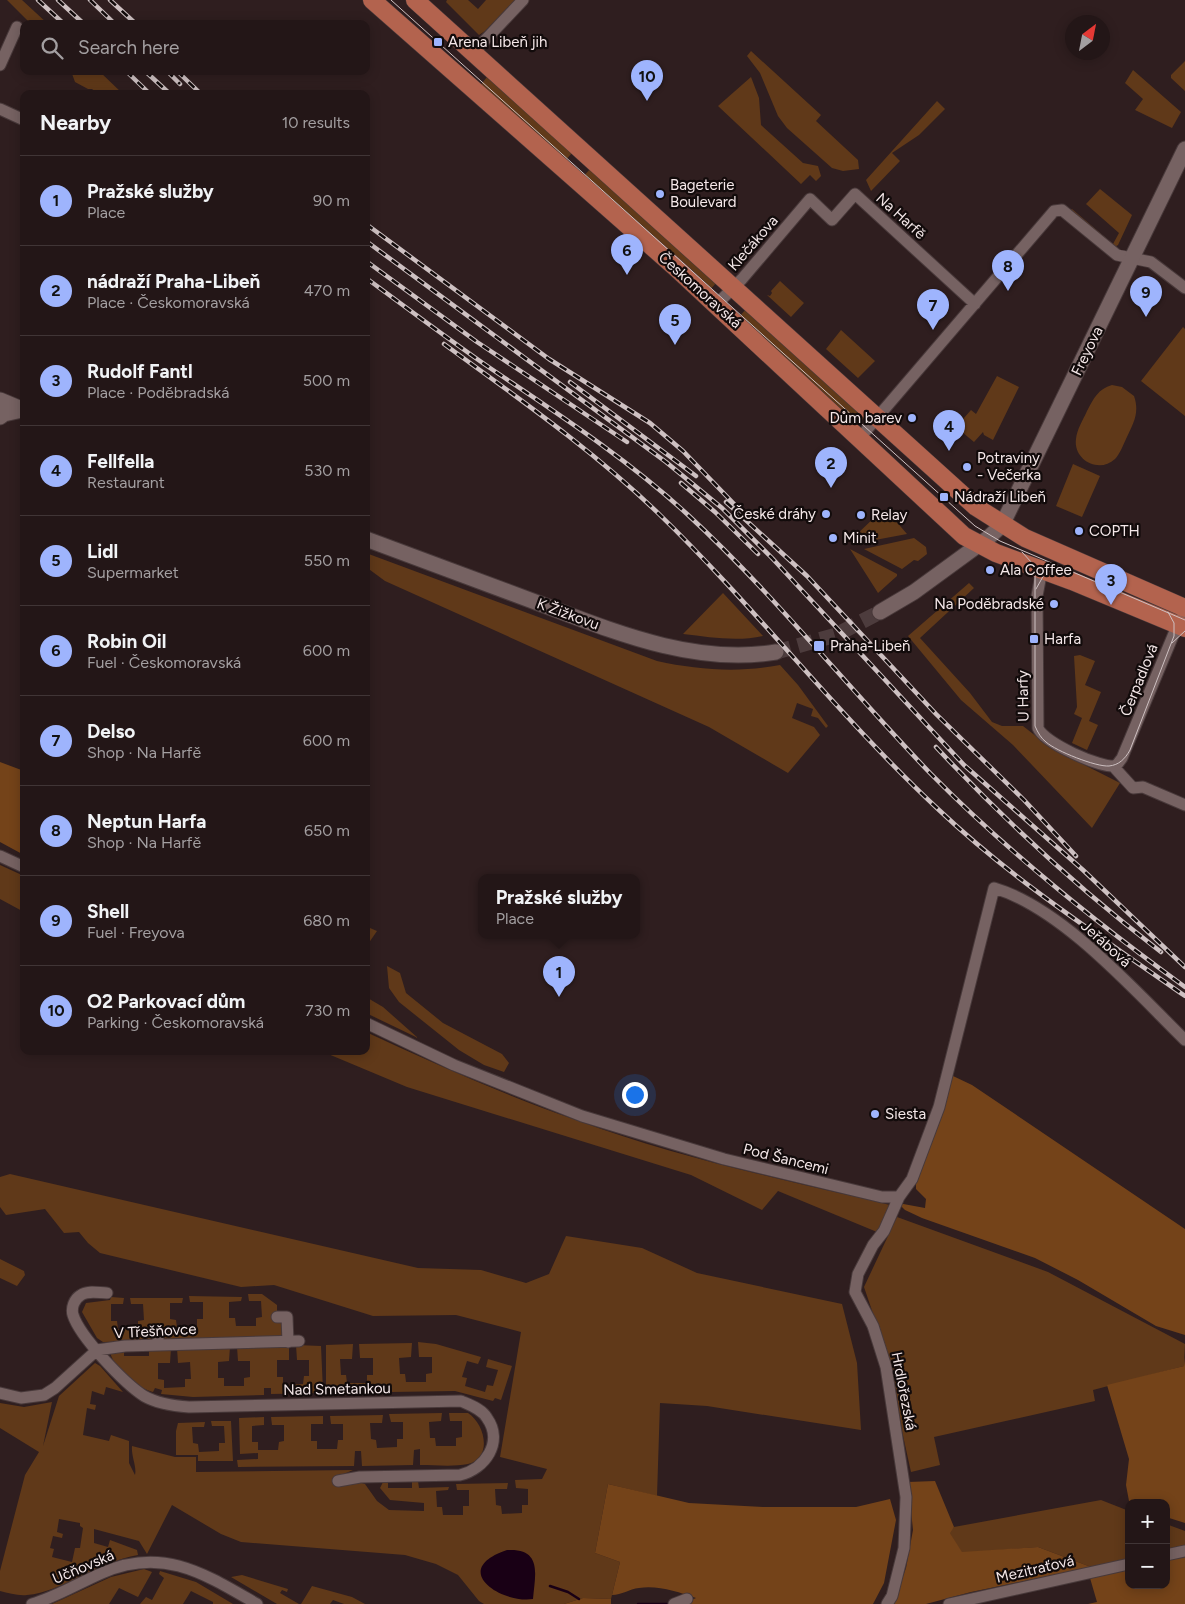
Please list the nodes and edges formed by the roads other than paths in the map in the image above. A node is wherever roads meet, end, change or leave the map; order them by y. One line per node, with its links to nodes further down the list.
1 (372, 0): 15 (main road, Českomoravská)
2 (415, 0): 5 (main road, Českomoravská)
3 (523, 0): 5 (street)
4 (16, 27): 6 (street)
5 (472, 54): 12 (main road, Českomoravská)
6 (0, 65)
7 (0, 109): 8 (street)
8 (20, 118)
9 (1185, 149): 11 (main road, Freyova)
10 (810, 199): 12 (street, Klečákova); 14 (street, Na Harfě)
11 (1133, 258): 13 (street); 14 (street); 22 (main road, Freyova)
12 (734, 288): 15 (street, Klečákova); 20 (main road, Českomoravská)
13 (1185, 288)
14 (975, 304): 20 (street)
15 (716, 305): 21 (main road, Českomoravská)
16 (0, 400): 17 (main road)
17 (20, 409)
18 (20, 411): 19 (main road)
19 (0, 417)
20 (876, 419): 21 (street); 22 (main road, Českomoravská)
21 (858, 440): 24 (main road, Českomoravská)
22 (1002, 525): 24 (main road, Freyova); 26 (main road, Českomoravská)
23 (370, 540): 29 (main road, K Žižkovu)
24 (978, 546): 25 (main road, Českomoravská); 27 (main road)
25 (1042, 570): 28 (main road, Českomoravská); 30 (street, U Harfy)
26 (1185, 608): 28 (street, Čerpadlová)
27 (880, 612)
28 (1181, 626): 30 (street, Čerpadlová)
29 (776, 652)
30 (1116, 765): 31 (street)
31 (1185, 805)
32 (0, 856): 33 (street)
33 (20, 864)
34 (370, 1025): 36 (street, Pod Šancemi)
35 (1185, 1040): 36 (street, Jeřábová)
36 (899, 1197): 51 (street, Hrdlořezská)
37 (107, 1293): 41 (street, Nad Smetankou)
38 (277, 1317): 40 (street, V Třešňovce)
39 (158, 1331): 40 (street)
40 (158, 1344): 41 (street, V Třešňovce)
41 (97, 1350): 42 (street, V Třešňovce); 43 (street, Nad Smetankou)
42 (0, 1393)
43 (338, 1481)
44 (1185, 1551): 45 (street)
45 (1170, 1554)
46 (1125, 1565): 52 (street, Mezitraťová)
47 (687, 1599): 50 (street)
48 (32, 1604): 49 (street, Učňovská)
49 (257, 1604)
50 (674, 1604)
51 (887, 1604)
52 (948, 1604)

